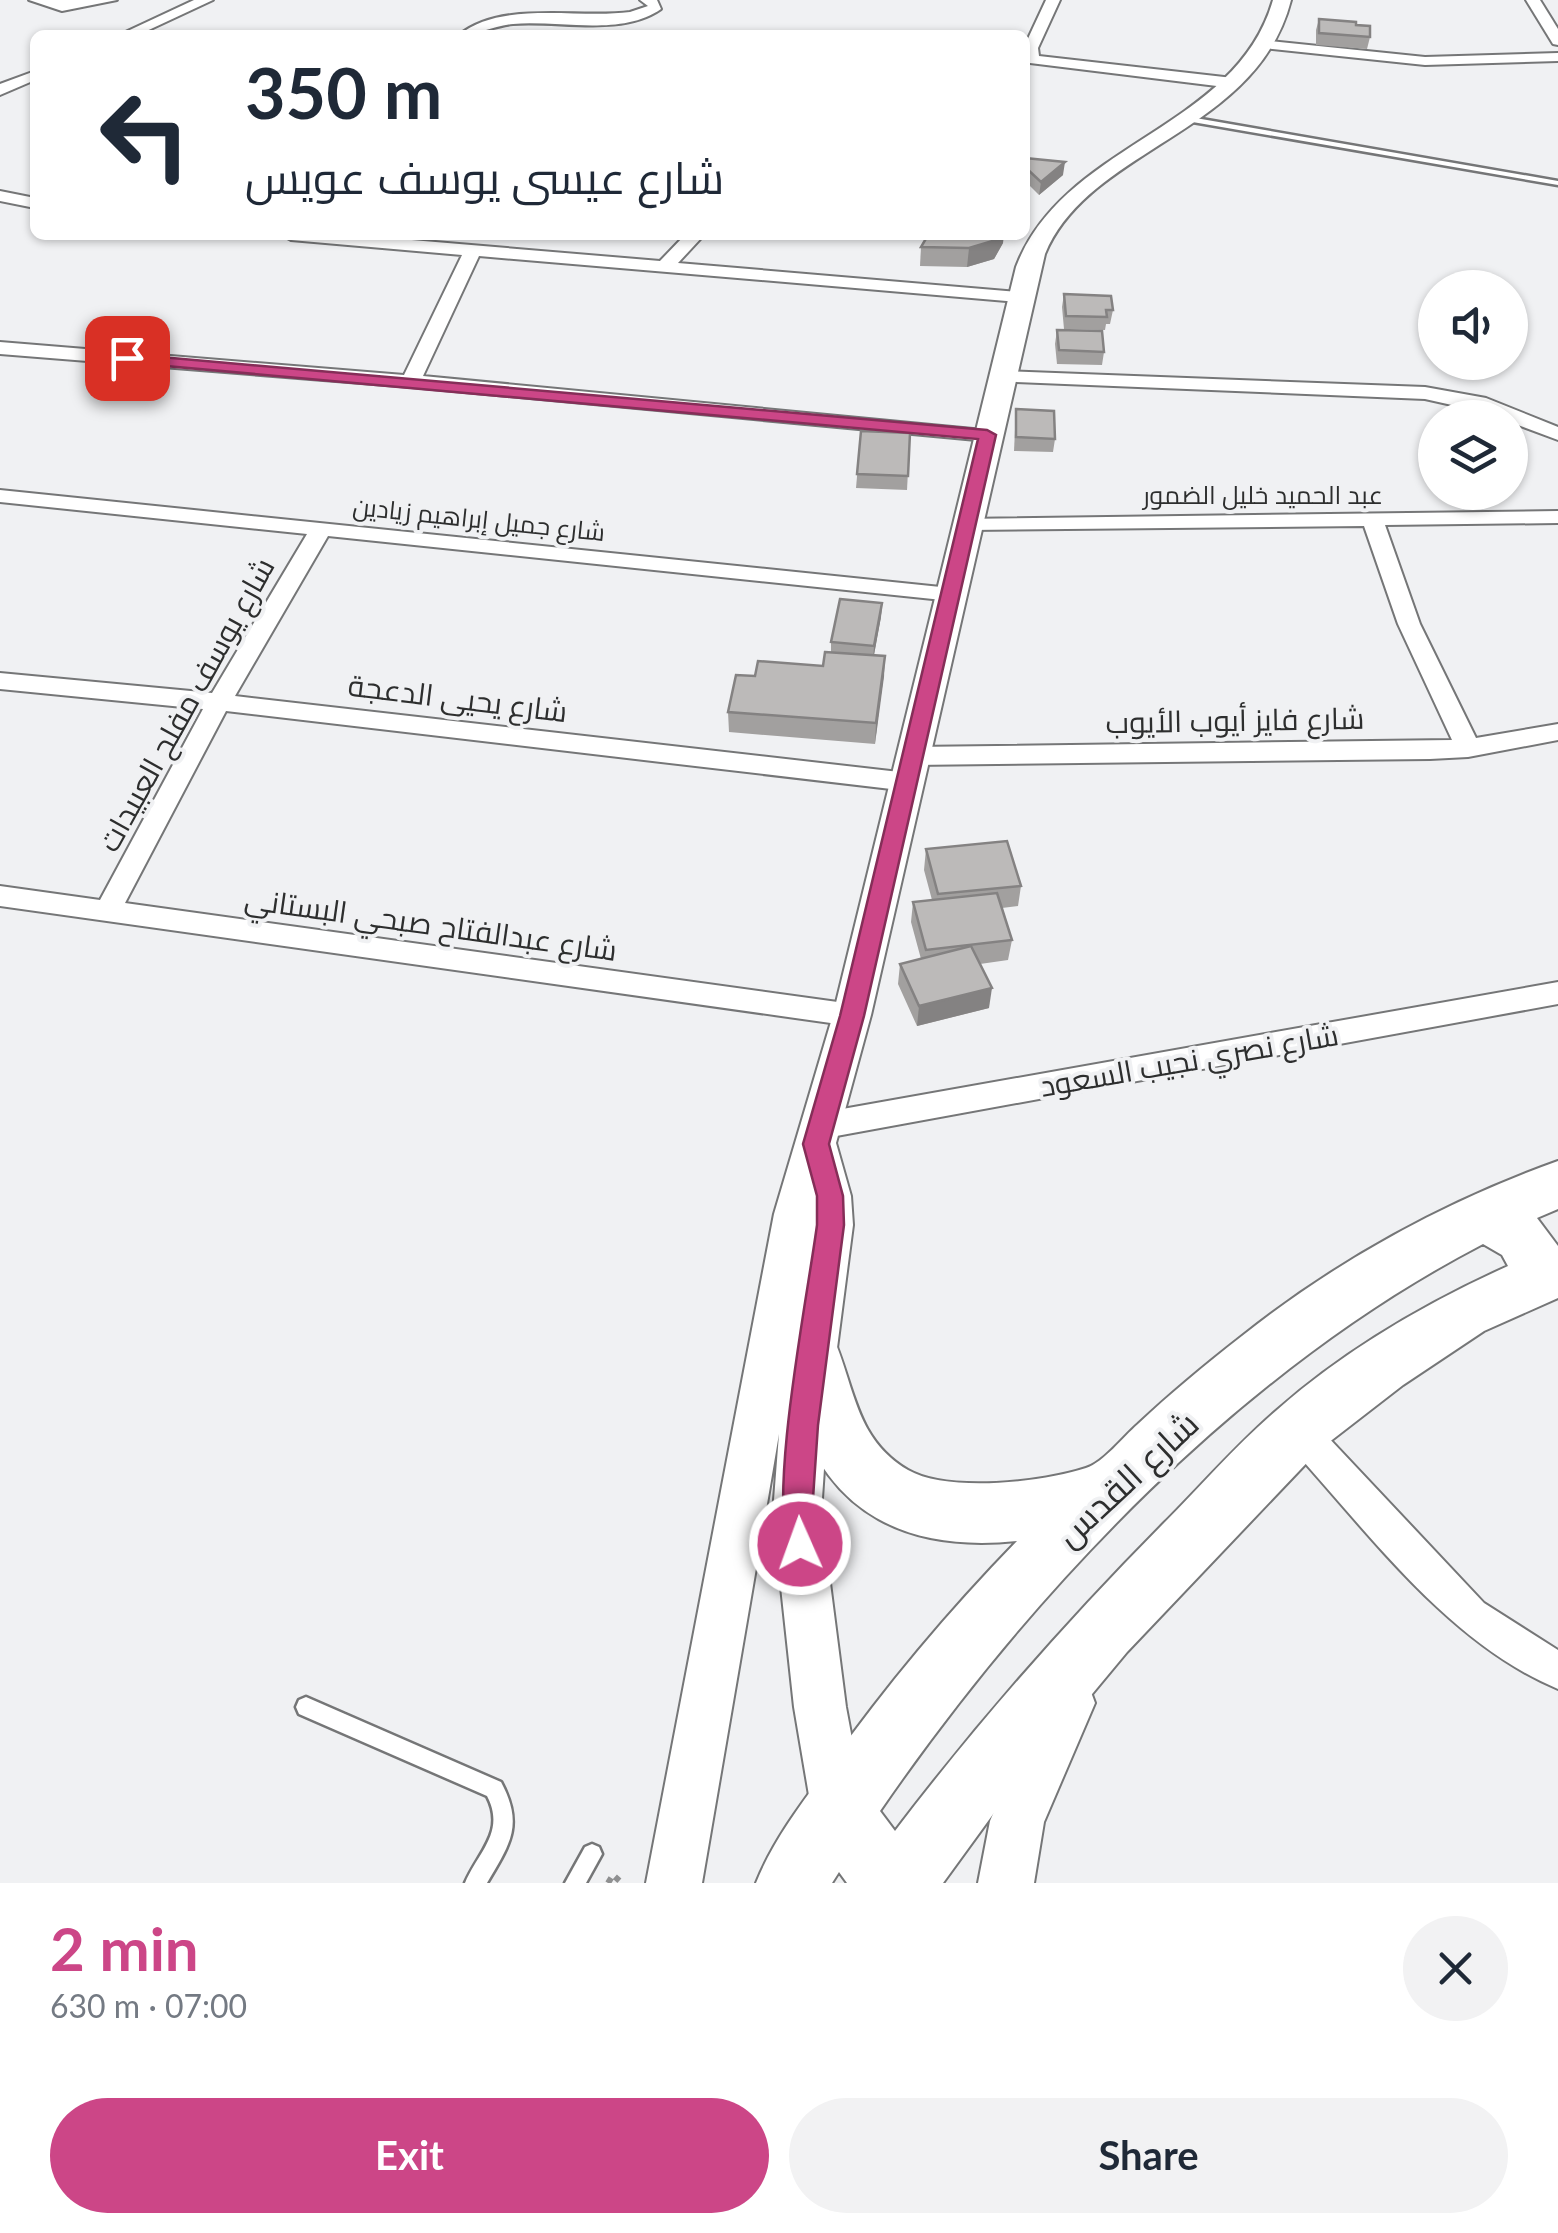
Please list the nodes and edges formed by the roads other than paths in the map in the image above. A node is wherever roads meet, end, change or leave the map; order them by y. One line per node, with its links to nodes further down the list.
1 (36, 0): 2 (street)
2 (110, 0)
3 (206, 0): 8 (street)
4 (647, 0): 9 (street)
5 (1052, 0): 17 (street)
6 (1282, 0): 14 (street)
7 (1533, 0): 13 (street)
8 (193, 3): 11 (street)
9 (556, 3)
10 (494, 6): 12 (street)
11 (136, 30)
12 (469, 30)
13 (1558, 41)
14 (1269, 45): 15 (street); 17 (street)
15 (1558, 58)
16 (30, 75): 18 (street)
17 (1233, 82): 19 (street)
18 (0, 90)
19 (1184, 118): 20 (lane); 27 (street)
20 (1558, 183)
21 (0, 196): 22 (street)
22 (30, 202)
23 (352, 240): 25 (street)
24 (689, 240): 26 (street)
25 (473, 250): 26 (street); 30 (street)
26 (664, 267): 27 (street)
27 (1019, 297): 29 (street)
28 (0, 348): 30 (street)
29 (1002, 377): 31 (street); 32 (street)
30 (411, 381): 32 (street)
31 (1558, 434)
32 (987, 435): 36 (street)
33 (0, 496): 37 (street, شارع جميل إبراهيم زيادين)
34 (1558, 516): 35 (street, عبد الحميد خليل الضمور)
35 (1374, 522): 36 (street, عبد الحميد خليل الضمور); 42 (street)
36 (969, 524): 38 (street)
37 (320, 529): 38 (street, شارع جميل إبراهيم زيادين); 40 (street, شارع يوسف مفلح العبيدات)
38 (952, 594): 43 (street)
39 (0, 681): 40 (street, شارع يحيى الدعجة)
40 (219, 702): 43 (street, شارع يحيى الدعجة); 45 (street, شارع يوسف مفلح العبيدات)
41 (1558, 732): 42 (street, شارع فايز أيوب الأيوب)
42 (1468, 748): 43 (street, شارع فايز أيوب الأيوب)
43 (910, 769): 47 (street)
44 (0, 896): 45 (street, شارع عبدالفتاح صبحي البستاني)
45 (107, 911): 47 (street, شارع عبدالفتاح صبحي البستاني)
46 (1558, 992): 48 (street, شارع نصري نجيب السعود)
47 (852, 1016): 48 (street)
48 (818, 1135): 52 (street); 62 (street)
49 (1558, 1184): 50 (highway, شارع القدس)
50 (1477, 1218): 51 (highway); 54 (highway, شارع القدس)
51 (1547, 1276): 53 (highway)
52 (812, 1354): 54 (highway); 58 (street)
53 (1298, 1430): 55 (highway); 56 (street)
54 (1102, 1495): 58 (highway, شارع القدس)
55 (1104, 1629): 65 (highway); 66 (street)
56 (1558, 1670)
57 (306, 1707): 60 (lane)
58 (839, 1813): 63 (highway, شارع القدس); 64 (highway)
59 (592, 1854): 61 (lane)
60 (475, 1883)
61 (575, 1883)
62 (674, 1883)
63 (790, 1883)
64 (890, 1883)
65 (899, 1883)
66 (1006, 1883)

